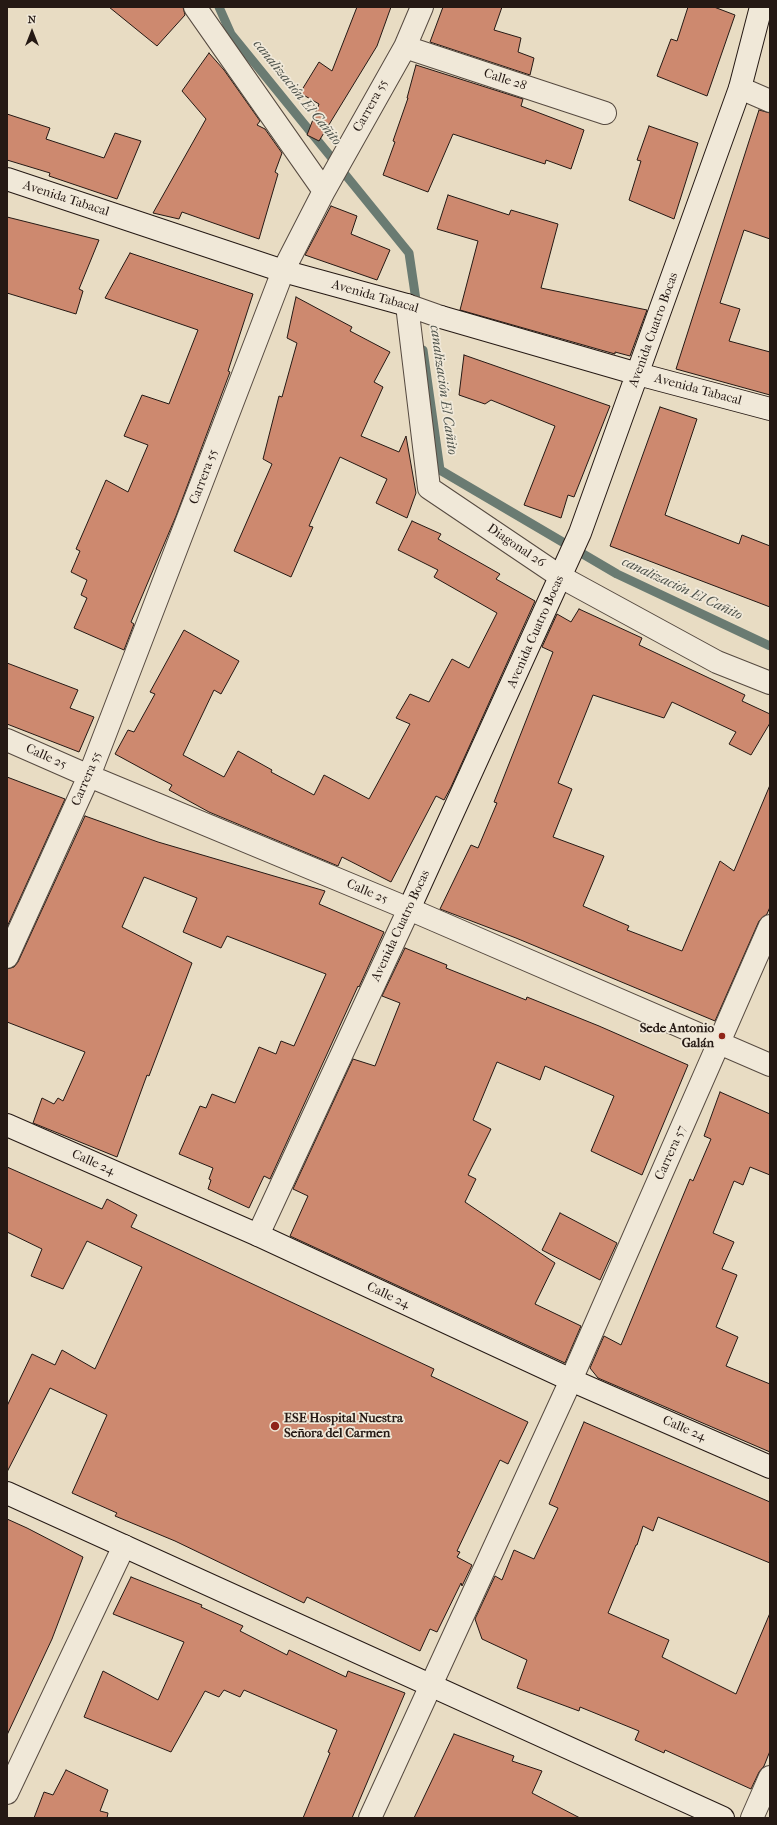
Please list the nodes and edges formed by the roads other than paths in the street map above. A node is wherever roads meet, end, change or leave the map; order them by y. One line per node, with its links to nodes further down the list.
1 (195, 7): 9 (street)
2 (422, 7): 4 (street, Carrera 55)
3 (761, 7): 5 (street, Avenida Cuatro Bocas)
4 (404, 47): 7 (street, Calle 28); 9 (street, Carrera 55)
5 (740, 88): 6 (street); 12 (street, Avenida Cuatro Bocas)
6 (770, 101)
7 (605, 113)
8 (7, 179): 10 (street, Avenida Tabacal)
9 (324, 191): 10 (street, Carrera 55)
10 (283, 271): 11 (street, Avenida Tabacal); 17 (street, Carrera 55)
11 (412, 307): 12 (street, Avenida Tabacal); 14 (street, Diagonal 26)
12 (638, 374): 13 (street, Avenida Tabacal); 14 (street, Avenida Cuatro Bocas)
13 (770, 409)
14 (561, 577): 15 (street, Diagonal 26); 18 (street, Avenida Cuatro Bocas)
15 (770, 683)
16 (7, 740): 17 (street, Calle 25)
17 (89, 776): 18 (street, Calle 25); 20 (street, Carrera 55)
18 (410, 909): 21 (street, Calle 25); 24 (street, Avenida Cuatro Bocas)
19 (770, 926): 21 (street, Carrera 57)
20 (7, 957)
21 (719, 1044): 22 (street, Calle 25); 25 (street, Carrera 57)
22 (770, 1065)
23 (7, 1124): 24 (street, Calle 24)
24 (258, 1235): 25 (street, Calle 24)
25 (571, 1380): 26 (street, Calle 24); 29 (street, Carrera 57)
26 (770, 1466)
27 (7, 1493): 28 (street)
28 (124, 1546): 29 (street); 31 (street)
29 (431, 1685): 32 (street, Carrera 57); 33 (street)
30 (770, 1777): 34 (street)
31 (7, 1794)
32 (370, 1818)
33 (723, 1818)
34 (752, 1818)

